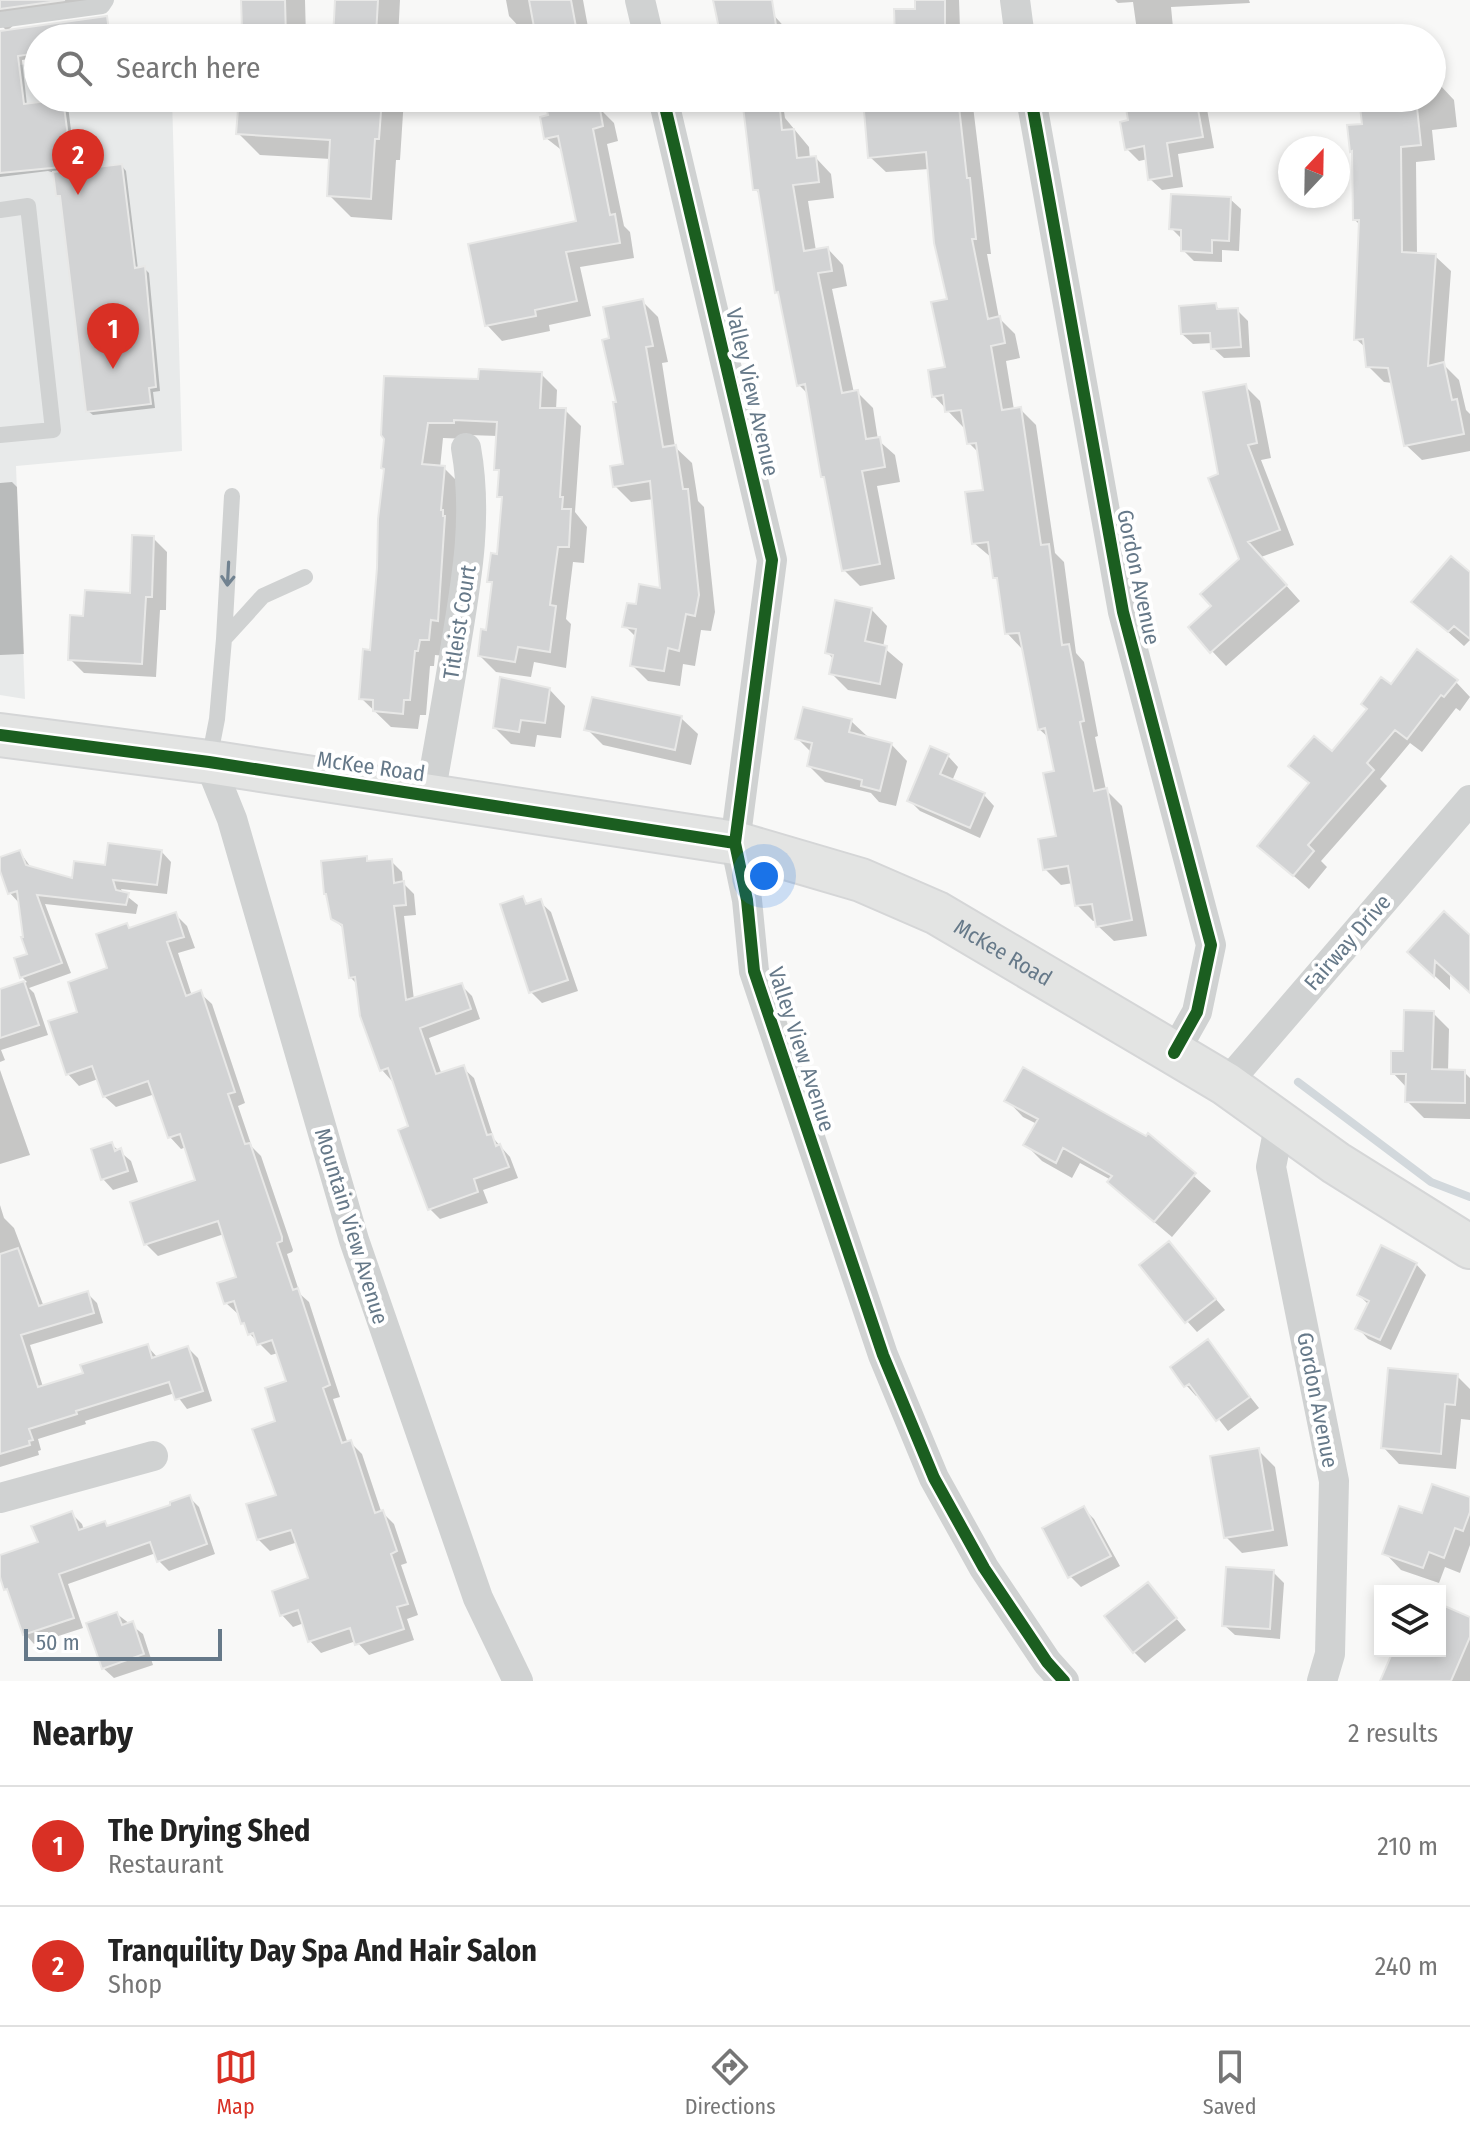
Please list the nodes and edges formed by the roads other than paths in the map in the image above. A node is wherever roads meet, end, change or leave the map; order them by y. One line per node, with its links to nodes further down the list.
1 (106, 0): 4 (lane)
2 (640, 0): 5 (street)
3 (1015, 0): 6 (street)
4 (0, 20)
5 (646, 24)
6 (1018, 24)
7 (666, 112): 19 (street, Valley View Avenue)
8 (1034, 112): 20 (street, Gordon Avenue)
9 (0, 210): 10 (lane)
10 (0, 435)
11 (466, 448): 17 (street, Titleist Court)
12 (232, 496): 14 (lane, one-way to 14)
13 (305, 577): 14 (lane)
14 (224, 639): 16 (lane)
15 (0, 735): 16 (street, McKee Road)
16 (209, 762): 17 (street, McKee Road); 26 (street, Mountain View Avenue)
17 (430, 795): 19 (street, McKee Road)
18 (1470, 800): 21 (street, Fairway Drive)
19 (735, 843): 20 (street, McKee Road); 27 (street, Valley View Avenue)
20 (1174, 1053): 21 (street, McKee Road)
21 (1226, 1084): 22 (street, McKee Road)
22 (1280, 1122): 23 (street, McKee Road); 28 (street, Gordon Avenue)
23 (1470, 1247)
24 (153, 1456): 25 (street)
25 (0, 1498)
26 (518, 1681)
27 (1064, 1681)
28 (1322, 1681)

